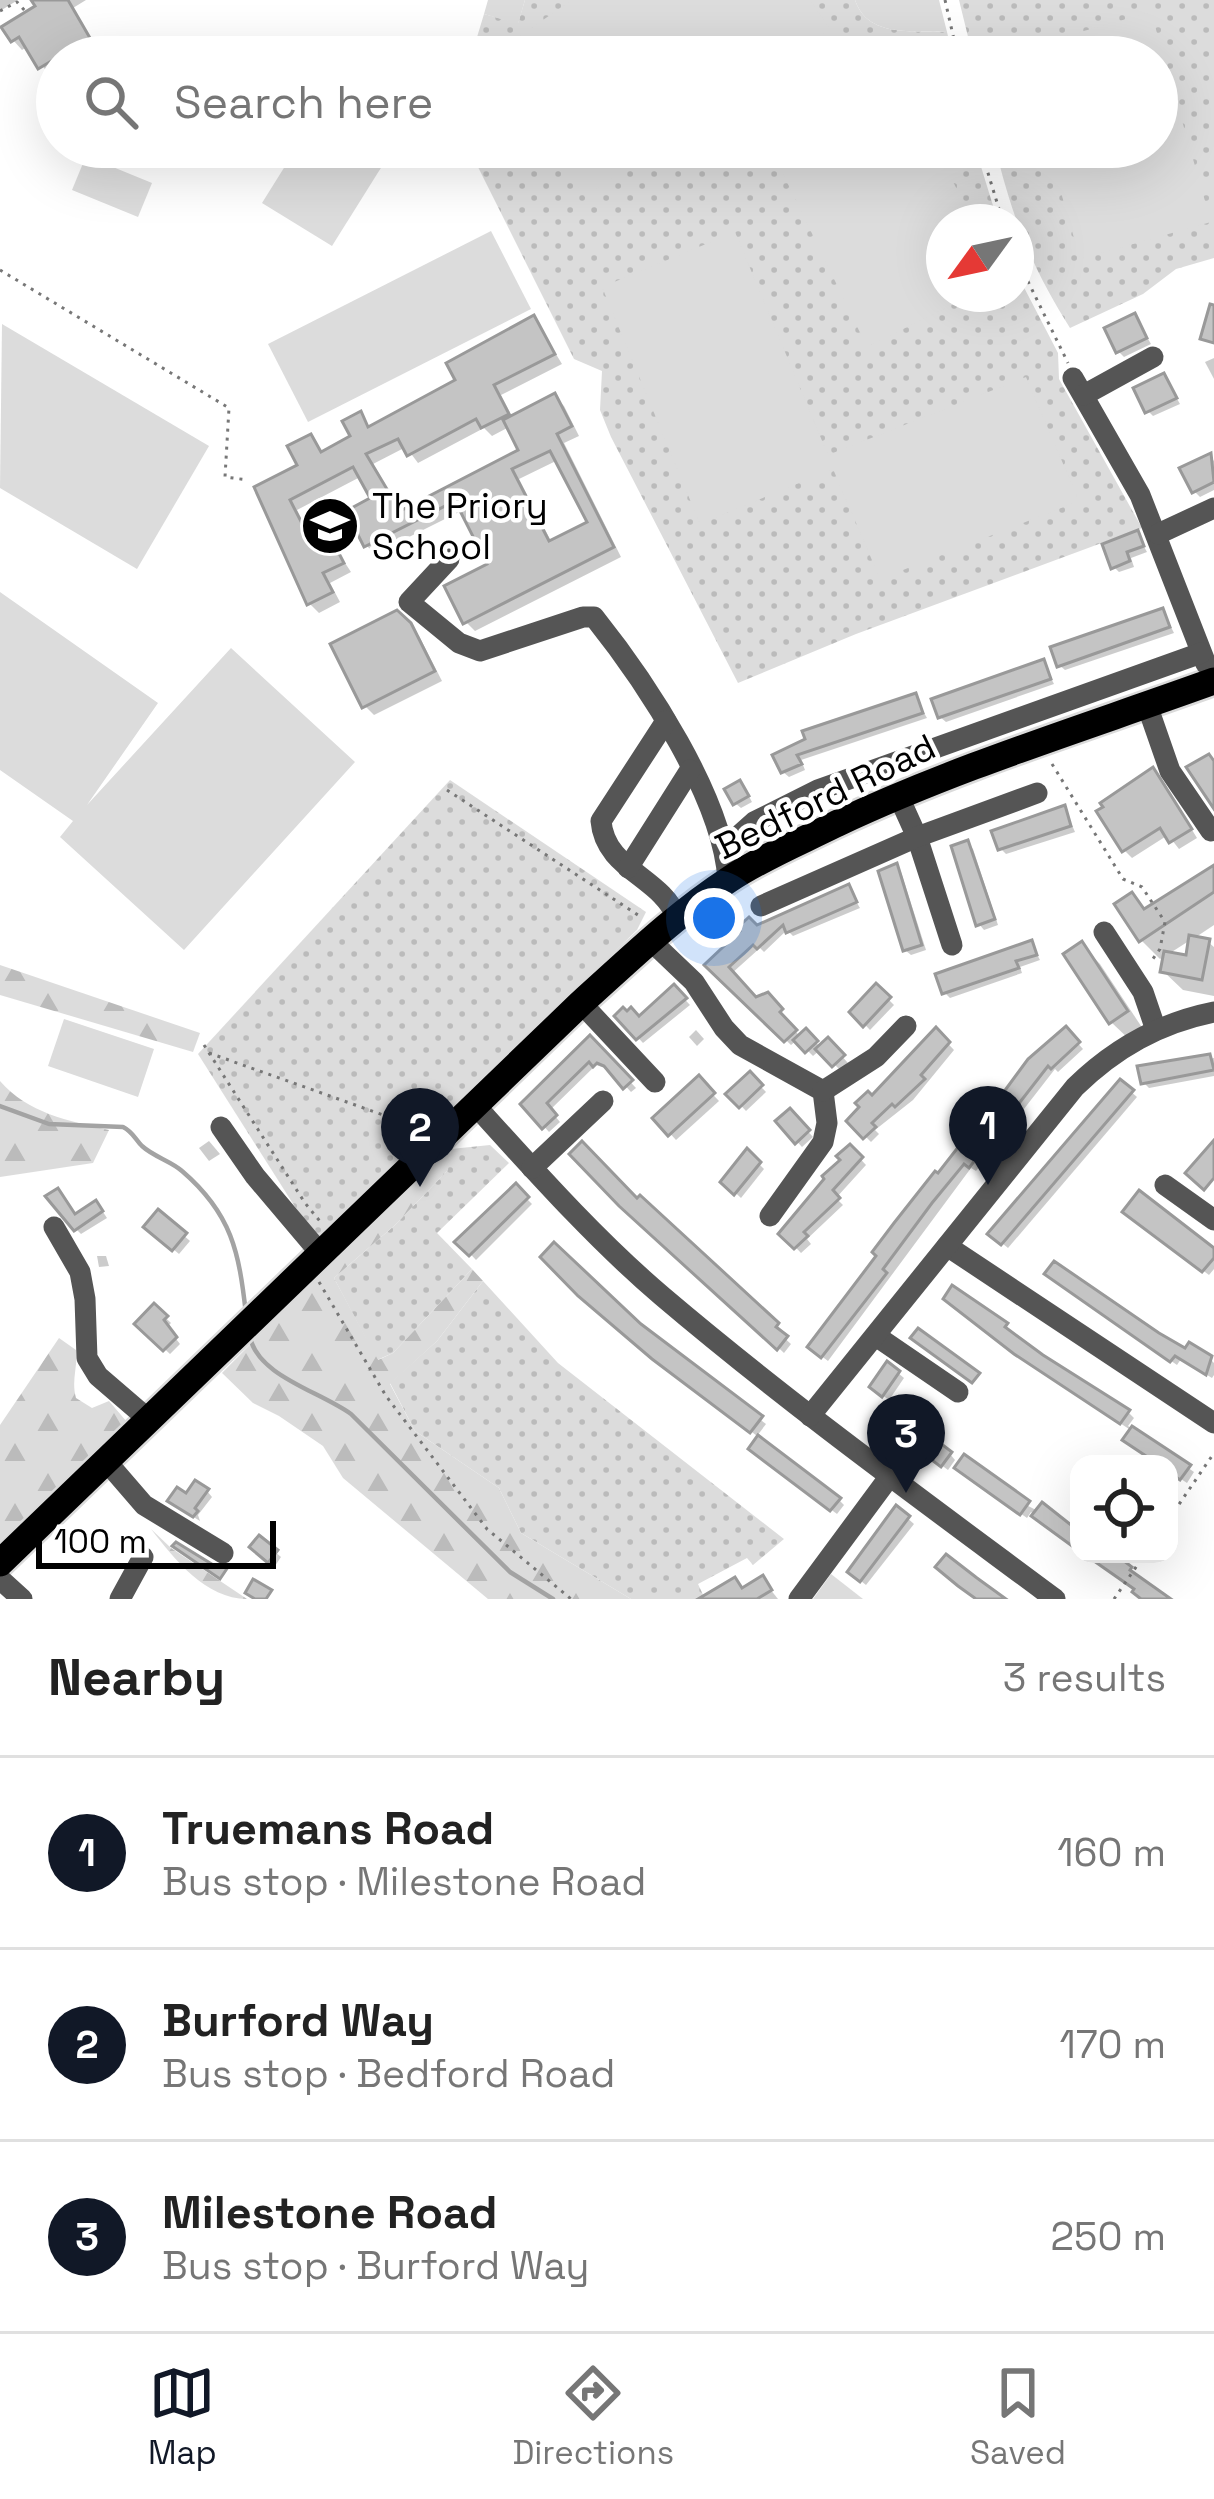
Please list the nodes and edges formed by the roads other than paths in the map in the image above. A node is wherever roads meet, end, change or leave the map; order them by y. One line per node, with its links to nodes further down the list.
1 (1154, 357): 3 (street)
2 (1214, 508): 3 (street)
3 (1158, 534): 5 (street)
4 (449, 559): 8 (street)
5 (1202, 653): 6 (street); 12 (street, Bedford Road)
6 (1214, 681): 7 (main road, Bedford Road)
7 (1147, 705): 10 (main road, Bedford Road); 13 (street)
8 (667, 721): 9 (street); 17 (street)
9 (690, 770): 15 (street); 17 (street)
10 (898, 794): 14 (street); 16 (main road, Bedford Road)
11 (1037, 794): 14 (street)
12 (754, 823): 15 (street, Bedford Road); 16 (street)
13 (1214, 830)
14 (917, 837): 19 (street); 22 (street)
15 (726, 847): 18 (street)
16 (772, 854): 18 (main road, Bedford Road)
17 (628, 868): 20 (street)
18 (728, 880): 20 (main road, Bedford Road)
19 (761, 906)
20 (663, 930): 23 (main road, Bedford Road); 28 (street)
21 (1104, 932): 26 (street)
22 (952, 945)
23 (581, 1003): 27 (street); 30 (main road, Bedford Road)
24 (1214, 1012): 26 (street)
25 (906, 1026): 28 (street)
26 (1156, 1030): 37 (street)
27 (655, 1082)
28 (824, 1091): 34 (street)
29 (603, 1101): 32 (street)
30 (475, 1106): 32 (street); 38 (main road, Bedford Road)
31 (221, 1127): 38 (street)
32 (532, 1168): 41 (street)
33 (1165, 1185): 35 (street)
34 (770, 1216)
35 (1214, 1220)
36 (54, 1227): 42 (street)
37 (947, 1246): 39 (street); 43 (street)
38 (322, 1253): 42 (main road, Bedford Road)
39 (876, 1336): 40 (street); 41 (street)
40 (958, 1393)
41 (810, 1416): 45 (street)
42 (148, 1419): 44 (main road, Bedford Road)
43 (1212, 1419)
44 (106, 1460): 46 (street); 48 (main road, Bedford Road)
45 (890, 1476): 52 (street); 53 (street)
46 (223, 1552)
47 (143, 1557): 51 (street)
48 (0, 1563)
49 (0, 1579): 50 (street)
50 (22, 1599)
51 (120, 1599)
52 (799, 1599)
53 (1055, 1599)

